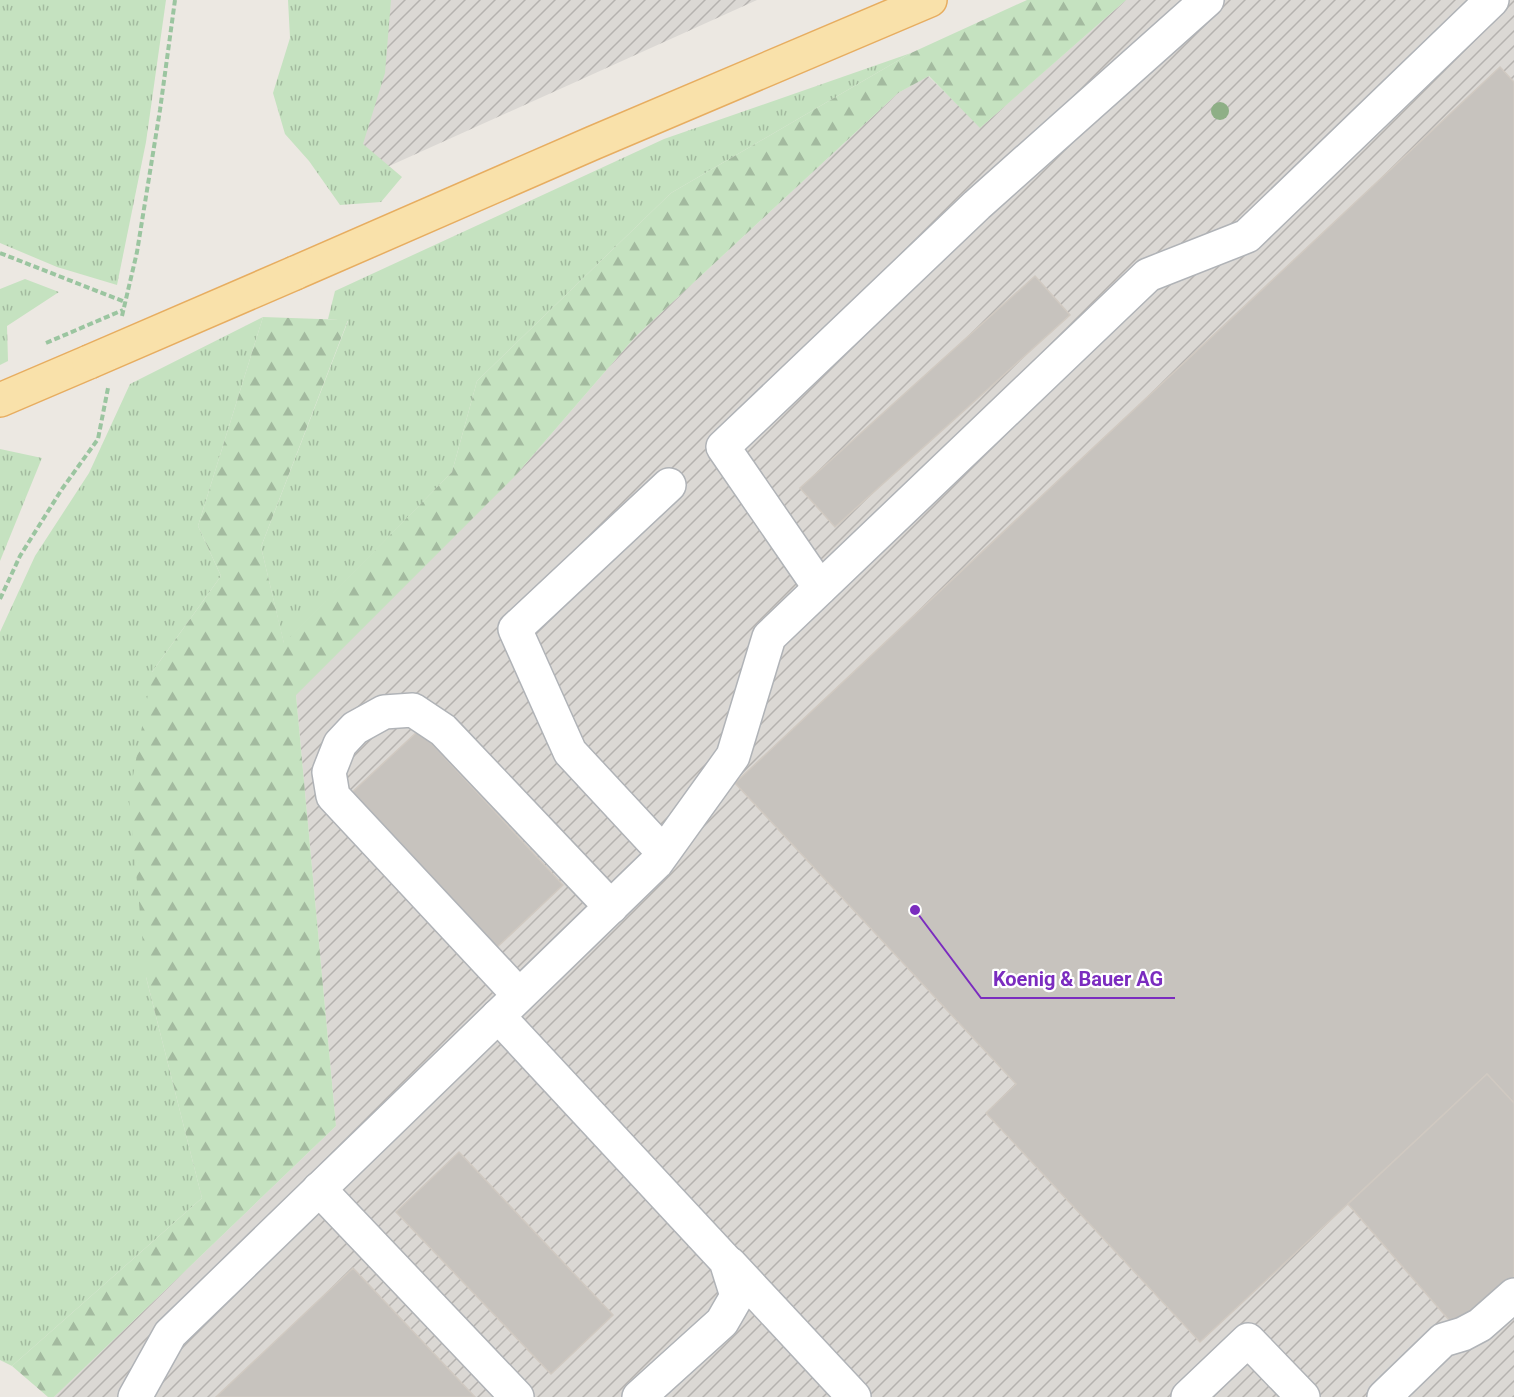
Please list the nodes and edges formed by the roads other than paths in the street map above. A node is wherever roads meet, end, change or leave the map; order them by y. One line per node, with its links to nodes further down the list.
1 (930, 0): 4 (main road, bridge)
2 (1207, 0): 6 (lane)
3 (1492, 0): 6 (lane)
4 (0, 400)
5 (669, 485): 7 (lane)
6 (820, 588): 7 (lane)
7 (663, 852): 8 (lane)
8 (611, 907): 9 (lane); 9 (lane)
9 (509, 1005): 10 (lane); 11 (lane)
10 (319, 1189): 13 (lane); 14 (lane)
11 (726, 1261): 15 (lane); 16 (lane)
12 (1514, 1295): 19 (lane)
13 (135, 1397)
14 (517, 1397)
15 (639, 1397)
16 (854, 1397)
17 (1188, 1397): 18 (lane)
18 (1303, 1397)
19 (1384, 1397)

